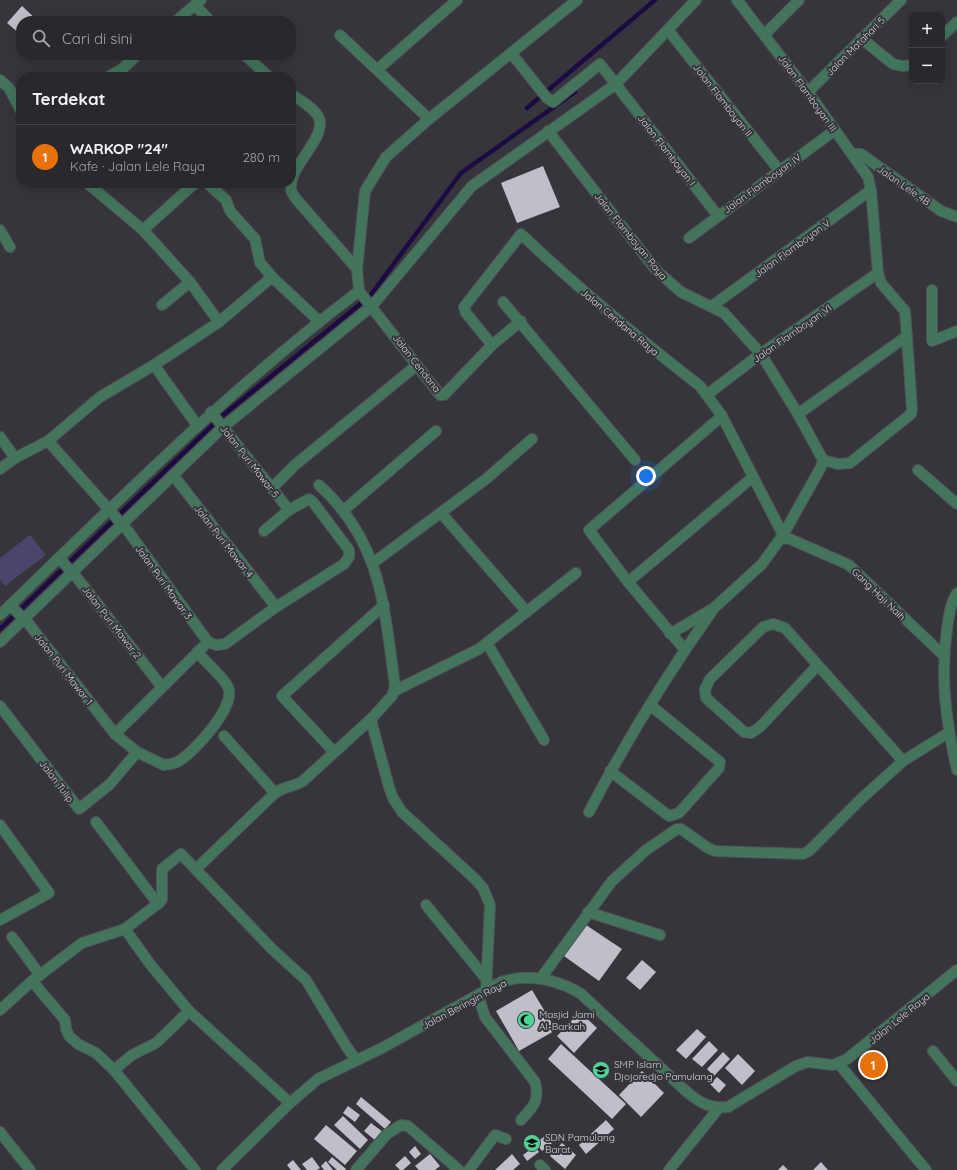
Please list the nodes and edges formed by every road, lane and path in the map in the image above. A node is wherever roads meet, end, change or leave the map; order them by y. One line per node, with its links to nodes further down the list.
1 (457, 0): 20 (street)
2 (577, 0): 16 (street)
3 (696, 0): 11 (street)
4 (737, 0): 13 (street, Jalan Flamboyan III)
5 (799, 0): 13 (street)
6 (902, 0): 15 (street, Jalan Matahari 5)
7 (198, 2): 8 (street); 9 (street)
8 (182, 16)
9 (207, 16)
10 (957, 22): 12 (street)
11 (668, 30): 24 (street); 32 (street, Jalan Flamboyan II)
12 (945, 33)
13 (765, 34): 25 (street, Jalan Flamboyan III)
14 (340, 35): 20 (street)
15 (861, 38): 19 (street); 25 (street, Jalan Matahari 5)
16 (512, 53): 24 (street, Jalan Flamboyan I); 28 (street)
17 (131, 60): 21 (street)
18 (250, 60): 22 (street)
19 (909, 65)
20 (378, 69): 28 (street)
21 (116, 72)
22 (264, 72)
23 (0, 80): 27 (street)
24 (616, 84): 30 (street); 39 (street, Jalan Flamboyan I)
25 (808, 92): 29 (street, Jalan Flamboyan III)
26 (296, 98): 33 (street)
27 (16, 101)
28 (429, 120): 45 (street)
29 (835, 130): 31 (street, Jalan Flamboyan III); 32 (street, Jalan Flamboyan IV)
30 (548, 131): 52 (street); 54 (street, Jalan Flamboyan Raya)
31 (853, 154): 38 (street, Jalan Flamboyan III); 40 (street, Jalan Lele 4B)
32 (779, 170): 39 (street, Jalan Flamboyan IV)
33 (296, 172)
34 (93, 188): 42 (street)
35 (188, 188): 42 (street)
36 (213, 188): 47 (street)
37 (291, 188): 45 (street)
38 (871, 190): 46 (street, Jalan Flamboyan III); 54 (street, Jalan Flamboyan V)
39 (718, 216): 43 (street, Jalan Flamboyan IV)
40 (957, 217)
41 (0, 230): 44 (street)
42 (143, 230): 48 (street)
43 (689, 238)
44 (10, 247)
45 (357, 269): 50 (street)
46 (878, 273): 59 (street); 61 (street, Jalan Flamboyan VI)
47 (272, 277): 55 (street); 57 (street)
48 (190, 282): 53 (street); 57 (street)
49 (932, 290): 58 (street)
50 (360, 293): 52 (street, Jalan Cendana); 55 (street)
51 (503, 302): 56 (street)
52 (370, 304): 63 (street, Jalan Cendana); 69 (street)
53 (162, 305)
54 (712, 306): 61 (street, Jalan Flamboyan Raya)
55 (319, 321): 65 (street)
56 (521, 321): 60 (street, Jalan Cendana); 75 (street)
57 (219, 322): 62 (street)
58 (957, 331)
59 (907, 336): 66 (street); 76 (street)
60 (492, 345): 63 (street, Jalan Cendana); 64 (street, Jalan Cendana Raya)
61 (761, 354): 64 (street, Jalan Flamboyan VI); 66 (street, Jalan Flamboyan Raya)
62 (154, 365): 68 (street); 73 (street)
63 (417, 365): 81 (street)
64 (708, 394): 67 (street, Jalan Cendana Raya)
65 (212, 413): 68 (street); 69 (street, Jalan Puri Mawar 5)
66 (798, 414): 76 (street, Jalan Flamboyan Raya)
67 (722, 416): 80 (street, Jalan Cendana Raya); 95 (street)
68 (197, 425): 86 (street)
69 (222, 426): 79 (street); 81 (street, Jalan Puri Mawar 5)
70 (436, 430): 85 (street)
71 (0, 437): 74 (street)
72 (532, 439): 87 (street)
73 (48, 441): 74 (street); 86 (street, Jalan Puri Mawar 3)
74 (15, 458): 77 (street)
75 (635, 460)
76 (823, 460): 90 (street)
77 (0, 469)
78 (918, 470): 83 (street)
79 (173, 475): 88 (street); 99 (street, Jalan Puri Mawar 4)
80 (753, 477): 90 (street, Jalan Cendana Raya); 95 (street)
81 (272, 488): 84 (street, Jalan Puri Mawar 5)
82 (313, 502): 84 (street); 85 (street); 99 (street)
83 (957, 504)
84 (289, 510): 89 (street)
85 (344, 510): 92 (street)
86 (110, 512): 88 (street, Jalan Puri Mawar 3); 91 (street)
87 (441, 513): 92 (street); 101 (street)
88 (121, 523): 93 (street); 106 (street, Jalan Puri Mawar 3)
89 (264, 531)
90 (782, 536): 100 (street); 110 (street, Gang Haji Naih)
91 (61, 559): 93 (street, Jalan Puri Mawar 2); 98 (street)
92 (373, 563): 97 (street)
93 (72, 571): 103 (street); 112 (street, Jalan Puri Mawar 2)
94 (576, 573): 101 (street)
95 (628, 582): 104 (street)
96 (957, 593): 110 (street)
97 (384, 605): 113 (street); 122 (street)
98 (12, 607): 102 (street); 103 (street, Jalan Puri Mawar 1)
99 (276, 607): 106 (street)
100 (714, 608): 104 (street); 108 (street)
101 (527, 612): 107 (street)
102 (0, 615)
103 (23, 618): 105 (street); 118 (street, Jalan Puri Mawar 1)
104 (670, 634): 108 (street)
105 (0, 642)
106 (208, 642): 109 (street)
107 (487, 643): 113 (street); 120 (street)
108 (685, 650): 114 (street)
109 (197, 652): 112 (street); 121 (street, Jalan Puri Mawar 1)
110 (944, 656): 117 (street)
111 (818, 666): 111 (street); 123 (street)
112 (162, 687): 118 (street)
113 (394, 691): 116 (street)
114 (650, 705): 125 (street); 125 (street)
115 (0, 706): 121 (street, Jalan Tulip)
116 (372, 718): 122 (street); 141 (street)
117 (948, 733): 123 (street); 124 (street)
118 (115, 734): 121 (street, Jalan Puri Mawar 1)
119 (224, 736): 126 (street)
120 (544, 740)
121 (138, 752)
122 (334, 752): 126 (street)
123 (903, 761): 133 (street)
124 (957, 770)
125 (610, 771): 127 (street)
126 (276, 793): 130 (street)
127 (589, 812)
128 (96, 822): 131 (street)
129 (0, 825): 134 (street)
130 (196, 869): 131 (street); 145 (street)
131 (158, 904): 135 (street)
132 (426, 905): 141 (street)
133 (588, 912): 136 (street); 140 (street)
134 (0, 920)
135 (125, 929): 139 (street); 143 (street)
136 (660, 935)
137 (12, 937): 139 (street)
138 (957, 970): 146 (street, Jalan Lele Raya)
139 (36, 978): 142 (street); 147 (street)
140 (541, 978): 141 (street, Jalan Beringin Raya); 150 (street, Jalan Beringin Raya)
141 (483, 989): 145 (street, Jalan Beringin Raya); 151 (street)
142 (0, 1010)
143 (189, 1011): 147 (street); 149 (street)
144 (933, 1052): 148 (street)
145 (356, 1060): 149 (street, Jalan Beringin Raya)
146 (839, 1064): 150 (street); 161 (street)
147 (114, 1070): 155 (street)
148 (955, 1076)
149 (290, 1103): 156 (street, Jalan Beringin Raya)
150 (718, 1108): 160 (street)
151 (521, 1120)
152 (0, 1132): 154 (street)
153 (506, 1139): 159 (street)
154 (30, 1170)
155 (194, 1170)
156 (222, 1170)
157 (356, 1170): 158 (street)
158 (460, 1170)
159 (469, 1170)
160 (669, 1170)
161 (926, 1170)

